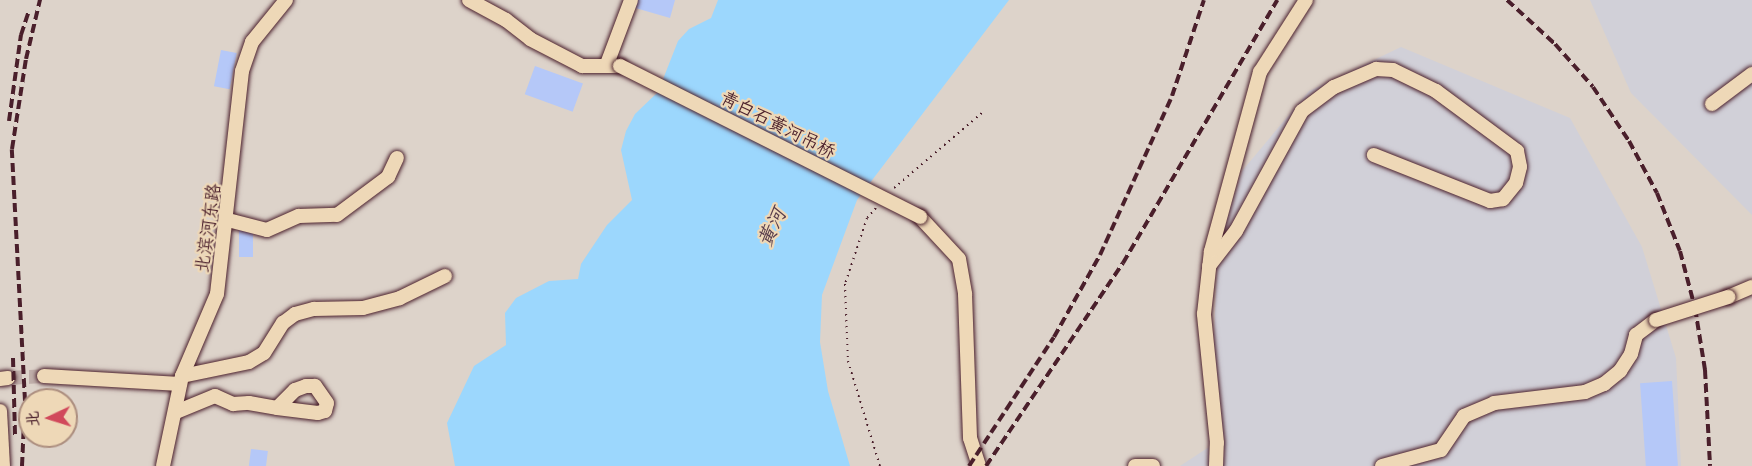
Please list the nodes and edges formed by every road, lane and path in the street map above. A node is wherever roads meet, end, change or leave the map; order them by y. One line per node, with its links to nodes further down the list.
1 (286, 0): 13 (street, 北滨河东路)
2 (469, 0): 5 (street)
3 (631, 0): 5 (street)
4 (1306, 0): 14 (street)
5 (614, 65): 25 (street, 青白石黄河吊桥, bridge)
6 (1752, 74): 7 (street)
7 (1712, 104)
8 (984, 111): 11 (path)
9 (1374, 155): 14 (street)
10 (397, 158): 13 (street)
11 (887, 196)
12 (880, 203): 24 (path)
13 (228, 220): 18 (street, 北滨河东路)
14 (1209, 266): 28 (street)
15 (446, 276): 18 (street)
16 (1752, 287): 29 (street, bridge)
17 (44, 376): 18 (street)
18 (181, 380): 21 (street, 北滨河东路)
19 (276, 408): 21 (street)
20 (0, 411): 22 (street)
21 (176, 412): 23 (street, 北滨河东路)
22 (3, 466)
23 (163, 466)
24 (880, 466)
25 (979, 466)
26 (1135, 466): 27 (street)
27 (1153, 466)
28 (1216, 466)
29 (1382, 466)

